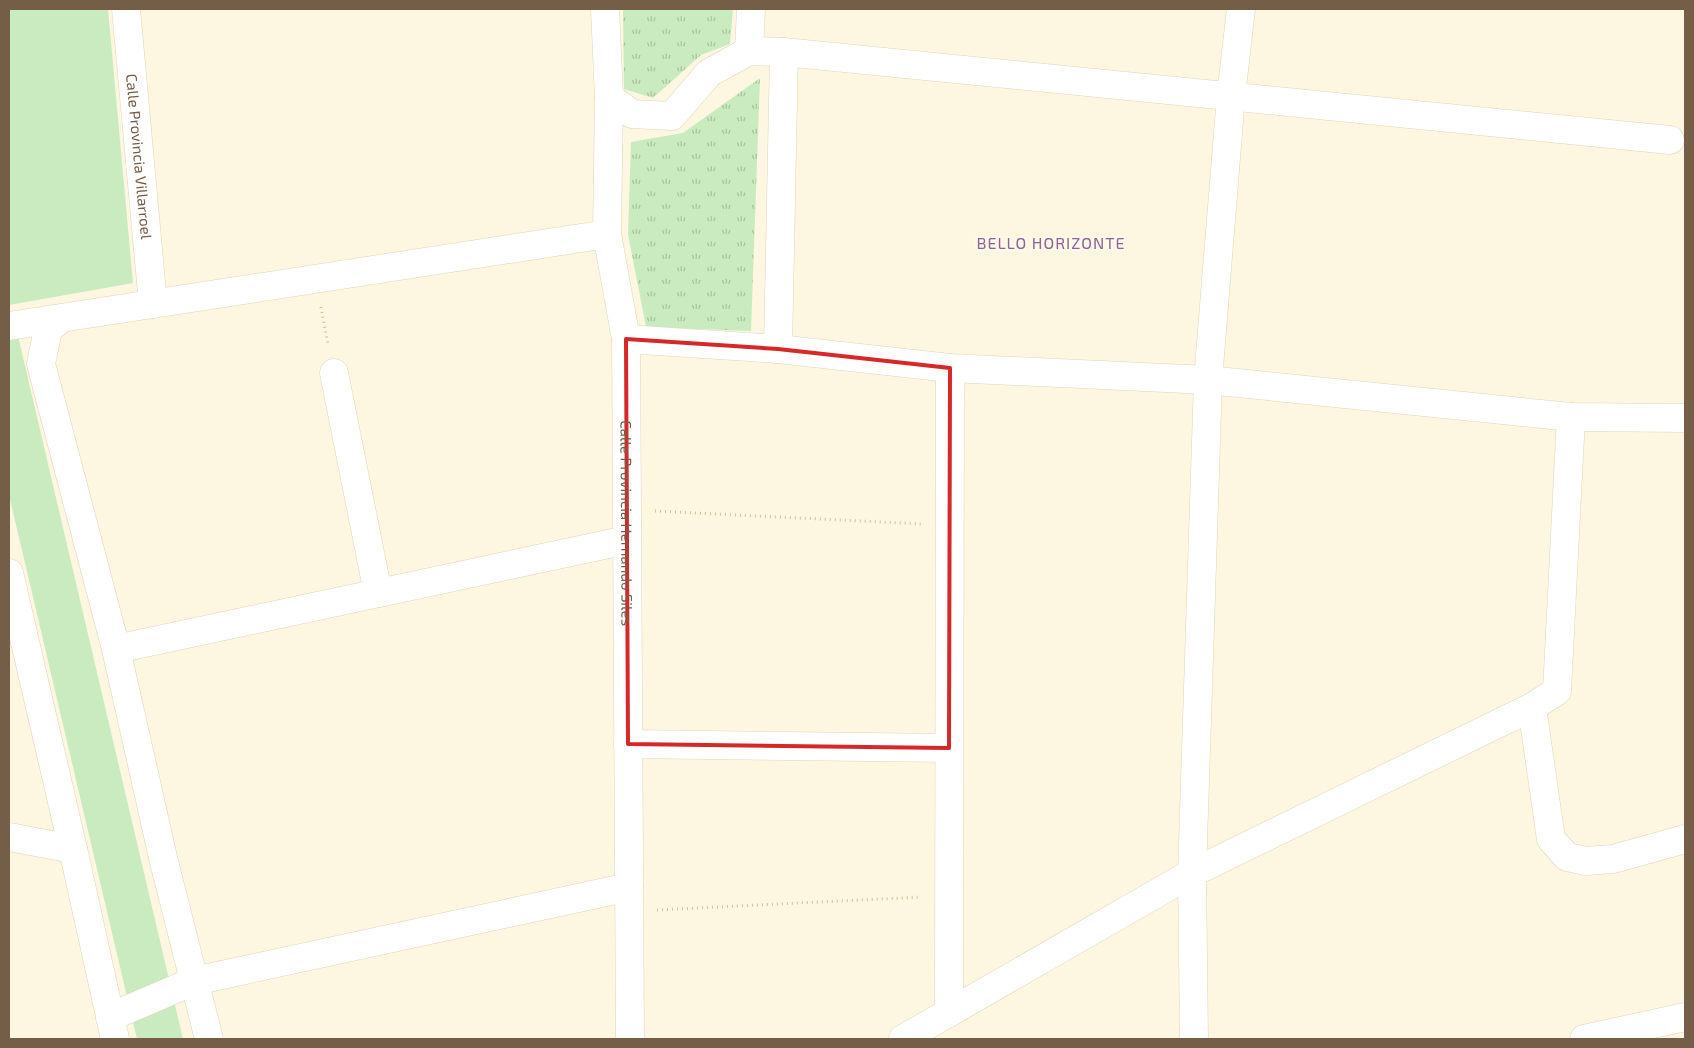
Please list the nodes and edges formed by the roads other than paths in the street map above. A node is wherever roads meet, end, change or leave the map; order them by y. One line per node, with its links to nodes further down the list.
1 (126, 9): 11 (street, Calle Provincia Villarroel)
2 (606, 9): 8 (street, Calle Provincia Hernando Siles)
3 (751, 9): 5 (street)
4 (1241, 9): 7 (street)
5 (749, 51): 6 (street); 8 (street)
6 (784, 52): 7 (street); 15 (street)
7 (1231, 96): 9 (street); 18 (street)
8 (609, 97): 10 (street, Calle Provincia Hernando Siles)
9 (1670, 140)
10 (607, 234): 11 (street); 14 (street, Calle Provincia Hernando Siles)
11 (153, 304): 12 (street)
12 (62, 318): 13 (street); 25 (street)
13 (9, 326)
14 (626, 339): 15 (street); 21 (street, Calle Provincia Hernando Siles)
15 (778, 349): 16 (street)
16 (950, 368): 18 (street); 28 (street)
17 (334, 373): 23 (street)
18 (1208, 380): 19 (street); 32 (street)
19 (1571, 417): 20 (street); 26 (street)
20 (1685, 418)
21 (627, 540): 23 (street); 27 (street, Calle Provincia Hernando Siles)
22 (9, 573): 24 (street)
23 (378, 593): 25 (street)
24 (14, 619): 31 (street)
25 (116, 649): 34 (street)
26 (1532, 707): 30 (street); 32 (street)
27 (628, 744): 28 (street); 33 (street, Calle Provincia Hernando Siles)
28 (949, 748): 35 (street)
29 (9, 837): 31 (street)
30 (1685, 840)
31 (74, 849): 37 (street)
32 (1192, 873): 35 (street); 41 (street)
33 (629, 899): 34 (street); 39 (street, Calle Provincia Hernando Siles)
34 (194, 982): 37 (street); 38 (street)
35 (949, 1013): 40 (street)
36 (1685, 1017): 42 (street)
37 (109, 1033)
38 (209, 1039)
39 (630, 1039)
40 (903, 1039)
41 (1194, 1039)
42 (1584, 1039)

